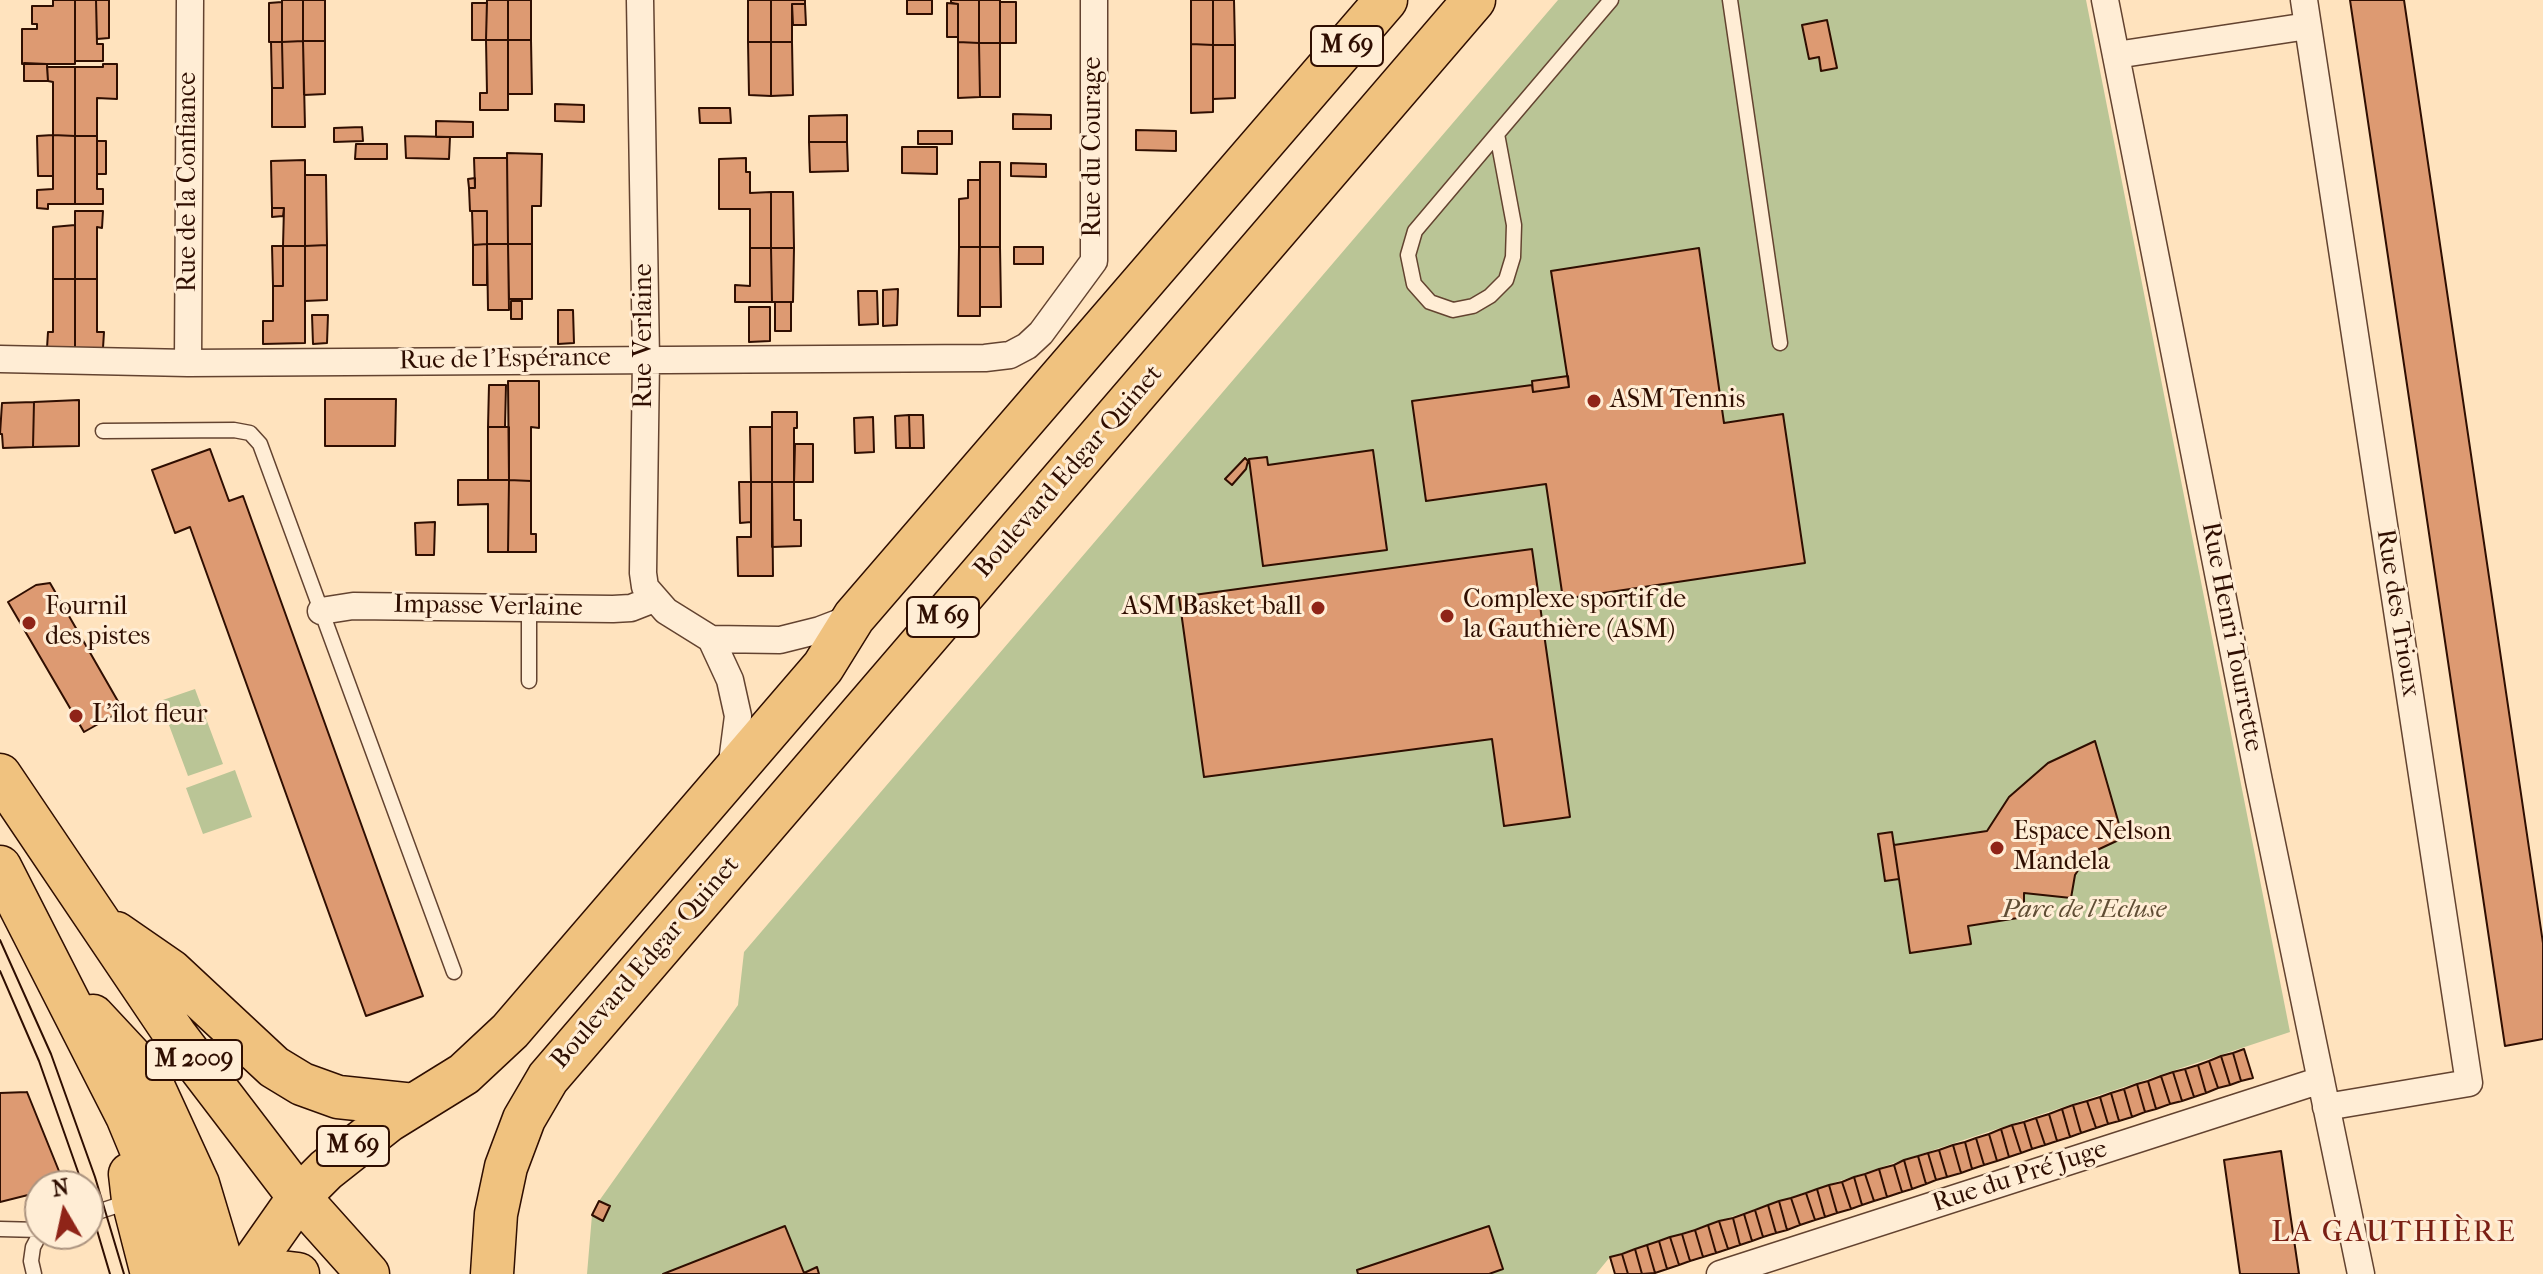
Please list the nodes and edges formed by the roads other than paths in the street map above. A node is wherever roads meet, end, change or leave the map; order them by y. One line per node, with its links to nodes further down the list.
1 (190, 0): 16 (street, Rue de la Confiance)
2 (640, 0): 15 (street, Rue Verlaine)
3 (1094, 0): 13 (street, Rue du Courage)
4 (1386, 0): 21 (main road, M 69)
5 (1474, 0): 46 (main road, Boulevard Edgar Quinet / M 69)
6 (1611, 0): 11 (lane)
7 (1730, 0): 12 (lane)
8 (2105, 0): 10 (street, Rue Henri Tourrette)
9 (2306, 13): 10 (street); 32 (street, Rue des Trioux)
10 (2116, 55): 30 (street, Rue Henri Tourrette)
11 (1497, 134): 11 (lane)
12 (1780, 343)
13 (1010, 355): 15 (street, Rue de l'Espérance)
14 (0, 359): 16 (street, Rue de l'Espérance)
15 (646, 359): 16 (street, Rue de l'Espérance); 18 (street, Rue Verlaine)
16 (188, 363)
17 (103, 431): 20 (lane)
18 (654, 599): 19 (street, Impasse Verlaine); 22 (street)
19 (529, 609): 20 (street, Impasse Verlaine); 23 (lane)
20 (321, 611): 28 (lane)
21 (854, 617): 22 (street); 25 (main road, M 69)
22 (711, 639): 25 (street)
23 (529, 681)
24 (0, 775): 27 (main road, M 2009)
25 (730, 778): 31 (main road, M 69)
26 (0, 867): 29 (main road, M 2009)
27 (95, 918): 31 (main road); 34 (main road, M 2009)
28 (454, 972)
29 (59, 980): 33 (main road, M 2009); 40 (main road)
30 (2321, 1080): 32 (street, Rue Henri Tourrette); 47 (street, Rue du Pré Juge)
31 (414, 1105): 34 (main road, M 69)
32 (2326, 1107): 48 (street, Rue Henri Tourrette)
33 (127, 1116): 35 (main road); 43 (main road, M 2009)
34 (299, 1197): 40 (main road, M 69); 45 (main road, M 2009)
35 (133, 1200): 36 (lane); 42 (main road)
36 (104, 1210)
37 (0, 1229): 38 (lane)
38 (24, 1231)
39 (33, 1250): 41 (lane)
40 (240, 1272): 44 (main road)
41 (34, 1274)
42 (152, 1274)
43 (185, 1274)
44 (298, 1274)
45 (368, 1274)
46 (492, 1274)
47 (1720, 1274)
48 (2361, 1274)

